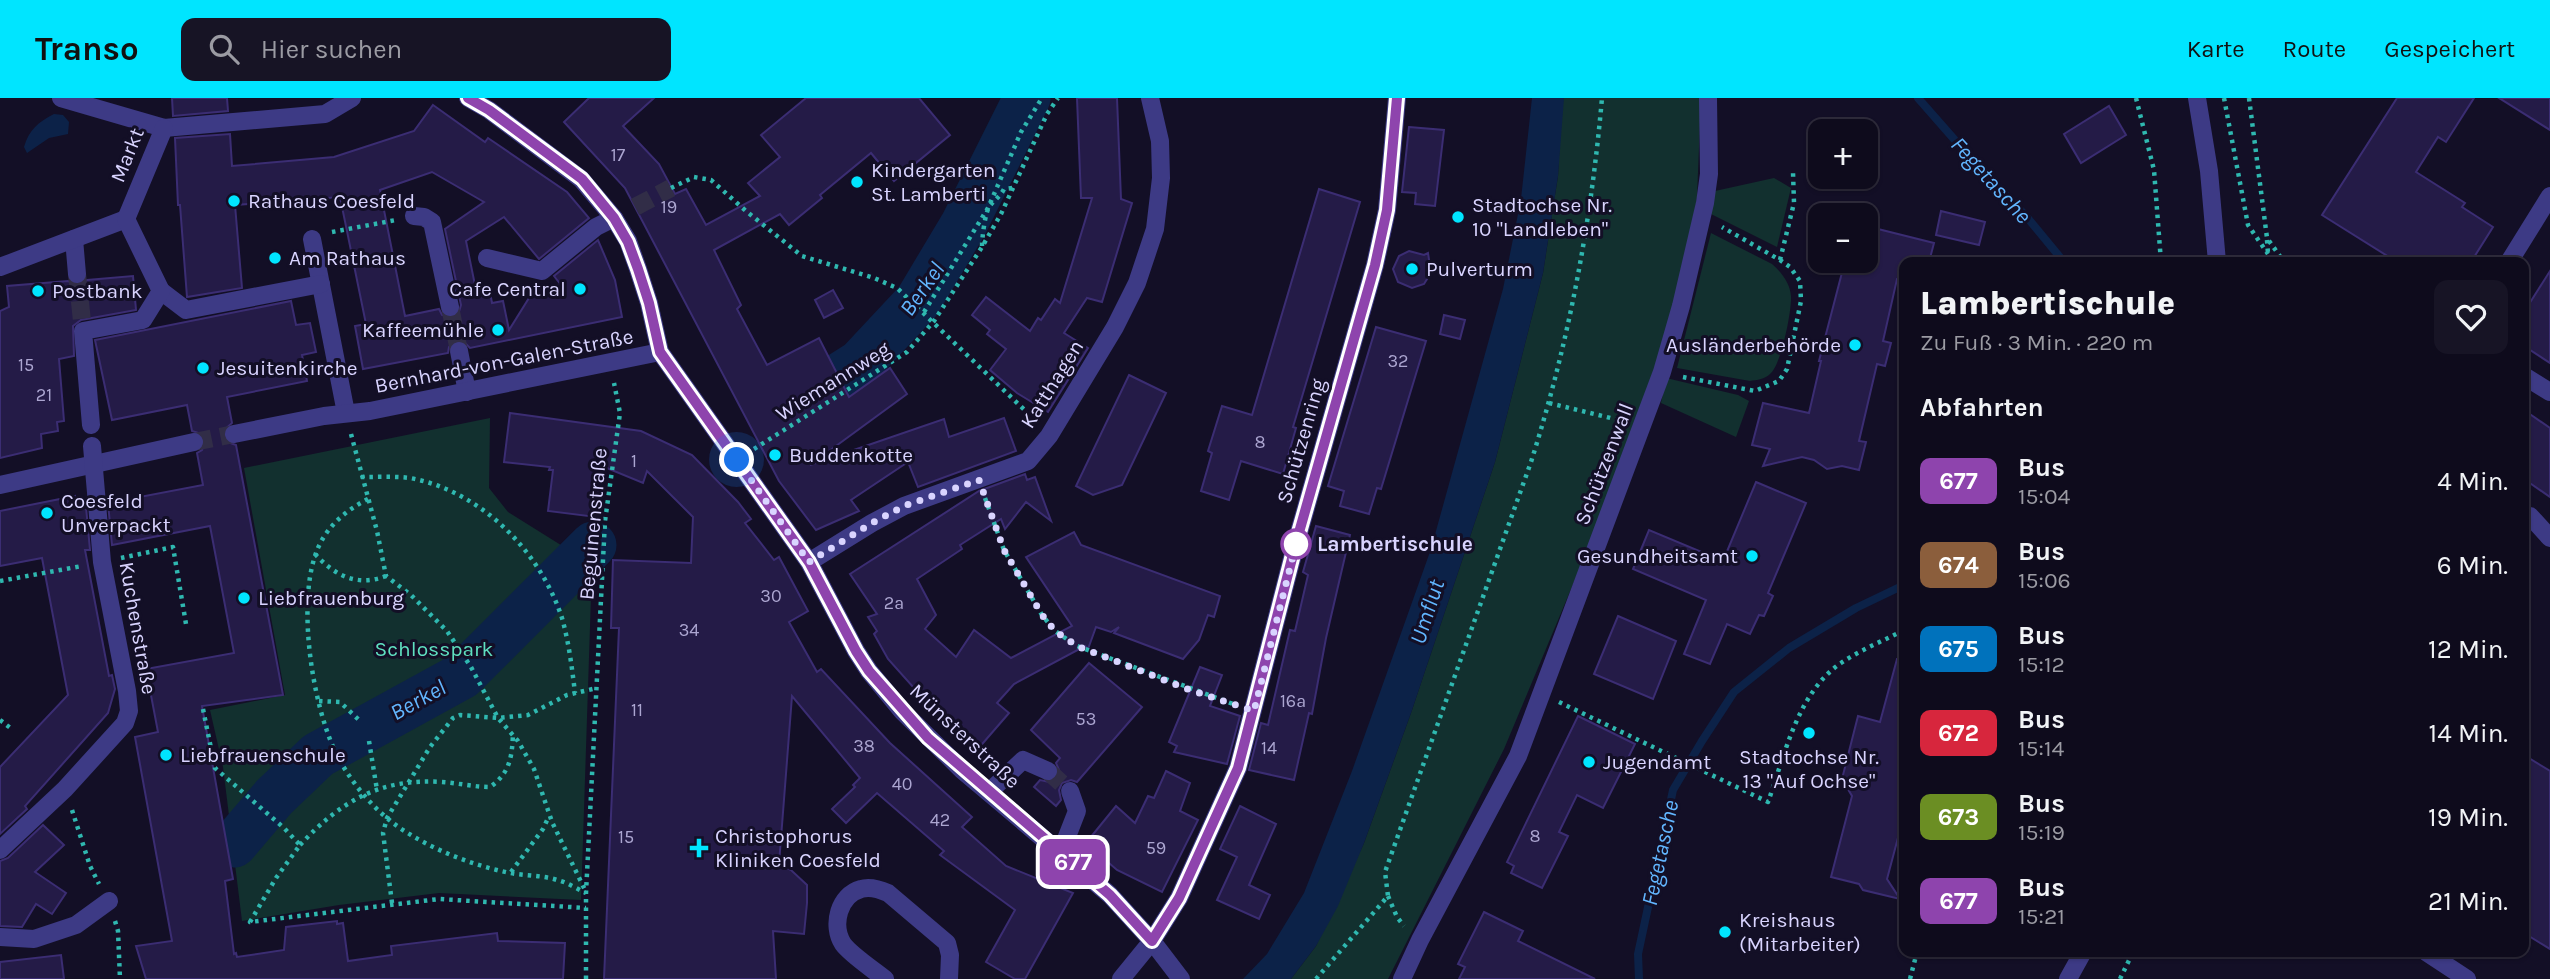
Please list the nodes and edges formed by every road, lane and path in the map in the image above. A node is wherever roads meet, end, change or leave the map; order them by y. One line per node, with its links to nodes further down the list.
1 (61, 98): 14 (street, Markt)
2 (352, 98): 14 (street)
3 (468, 98): 22 (street, Münsterstraße)
4 (1042, 98): 19 (path)
5 (1058, 98): 17 (path, Wiemannweg)
6 (1150, 98): 55 (street, Katthagen)
7 (1397, 98): 79 (street, Schützenring)
8 (1602, 98): 50 (path)
9 (1708, 98): 21 (street, Schützenwall)
10 (2136, 98): 29 (path)
11 (2197, 98): 30 (street)
12 (2224, 98): 28 (path)
13 (2249, 98): 25 (path)
14 (164, 128): 23 (street, Markt)
15 (1793, 172): 35 (path)
16 (671, 187): 41 (path)
17 (1013, 188): 19 (path); 27 (path, Wiemannweg)
18 (2550, 196): 33 (street)
19 (988, 208): 27 (path); 41 (path)
20 (414, 216): 24 (path); 40 (street)
21 (1703, 217): 35 (path); 46 (street, Schützenwall)
22 (614, 218): 34 (street); 44 (street, Münsterstraße)
23 (125, 219): 26 (street); 39 (street)
24 (316, 236): 38 (street)
25 (2267, 238): 28 (path); 32 (path)
26 (74, 239): 36 (street); 37 (street)
27 (982, 247): 42 (path, Wiemannweg)
28 (2268, 254): 31 (path)
29 (2161, 257)
30 (2217, 257)
31 (2269, 257)
32 (2280, 257)
33 (2512, 257)
34 (487, 258)
35 (1780, 260): 46 (path)
36 (0, 267)
37 (77, 274)
38 (321, 284): 39 (street); 51 (street)
39 (161, 291): 52 (street)
40 (450, 307)
41 (923, 311): 42 (path)
42 (934, 321): 55 (path); 58 (path, Wiemannweg)
43 (459, 351): 49 (street)
44 (660, 352): 45 (street, Bernhard-von-Galen-Straße); 58 (street, Münsterstraße)
45 (610, 363): 49 (street, Bernhard-von-Galen-Straße); 74 (path, Beguinenstraße)
46 (1662, 372): 53 (street, Schützenwall)
47 (2529, 379): 48 (street)
48 (2550, 391)
49 (467, 392): 51 (street, Bernhard-von-Galen-Straße)
50 (1549, 403): 53 (path); 99 (path)
51 (346, 413): 54 (street, Bernhard-von-Galen-Straße); 60 (path)
52 (91, 425)
53 (1643, 426): 76 (street, Schützenwall)
54 (234, 434)
55 (1049, 436): 61 (street, Katthagen)
56 (194, 442): 59 (street)
57 (92, 446): 59 (street, Kuchenstraße)
58 (737, 460): 68 (street, Münsterstraße)
59 (94, 465): 62 (street); 67 (street, Kuchenstraße)
60 (361, 477): 63 (path); 75 (path)
61 (979, 480): 68 (street, Katthagen); 79 (path)
62 (0, 485)
63 (368, 499): 66 (path); 70 (path)
64 (2530, 516): 65 (street)
65 (2550, 538)
66 (315, 554): 70 (path); 77 (path)
67 (102, 562): 72 (path); 95 (street, Kuchenstraße)
68 (809, 562): 90 (street, Münsterstraße)
69 (59, 569): 71 (path)
70 (386, 576): 80 (path)
71 (0, 581)
72 (186, 624)
73 (1899, 633): 76 (path)
74 (597, 688): 75 (path); 98 (path, Beguinenstraße)
75 (575, 693): 80 (path)
76 (1541, 694): 104 (street, Schützenwall)
77 (320, 701): 82 (path); 91 (path)
78 (202, 709): 94 (path)
79 (1254, 711): 105 (street, Schützenring)
80 (498, 718): 84 (path); 87 (path)
81 (0, 720): 83 (path)
82 (359, 720)
83 (13, 730)
84 (513, 734): 87 (path); 92 (path)
85 (369, 741): 88 (path)
86 (1048, 771): 90 (street)
87 (408, 782): 88 (path); 93 (path)
88 (377, 790): 91 (path)
89 (1070, 791): 96 (street)
90 (989, 792): 96 (street, Münsterstraße)
91 (363, 794): 93 (path); 94 (path)
92 (549, 815): 97 (path); 98 (path)
93 (387, 818): 97 (path); 101 (path)
94 (300, 845): 101 (path)
95 (0, 850)
96 (1061, 852): 105 (street, Münsterstraße)
97 (510, 873): 98 (path)
98 (586, 893): 102 (path)
99 (1388, 896): 104 (path); 115 (path)
100 (108, 901): 103 (street)
101 (392, 903): 102 (path)
102 (587, 908): 110 (path)
103 (0, 937)
104 (1420, 940): 116 (street, Schützenwall)
105 (1152, 941): 113 (street, Schützenring); 114 (street, Münsterstraße)
106 (1916, 957): 117 (path)
107 (2080, 957): 118 (street)
108 (2131, 957): 119 (path)
109 (2434, 957): 120 (street)
110 (586, 979)
111 (885, 979): 112 (street)
112 (949, 979)
113 (1121, 979)
114 (1181, 979)
115 (1317, 979)
116 (1402, 979)
117 (1910, 979)
118 (2068, 979)
119 (2120, 979)
120 (2467, 979)

